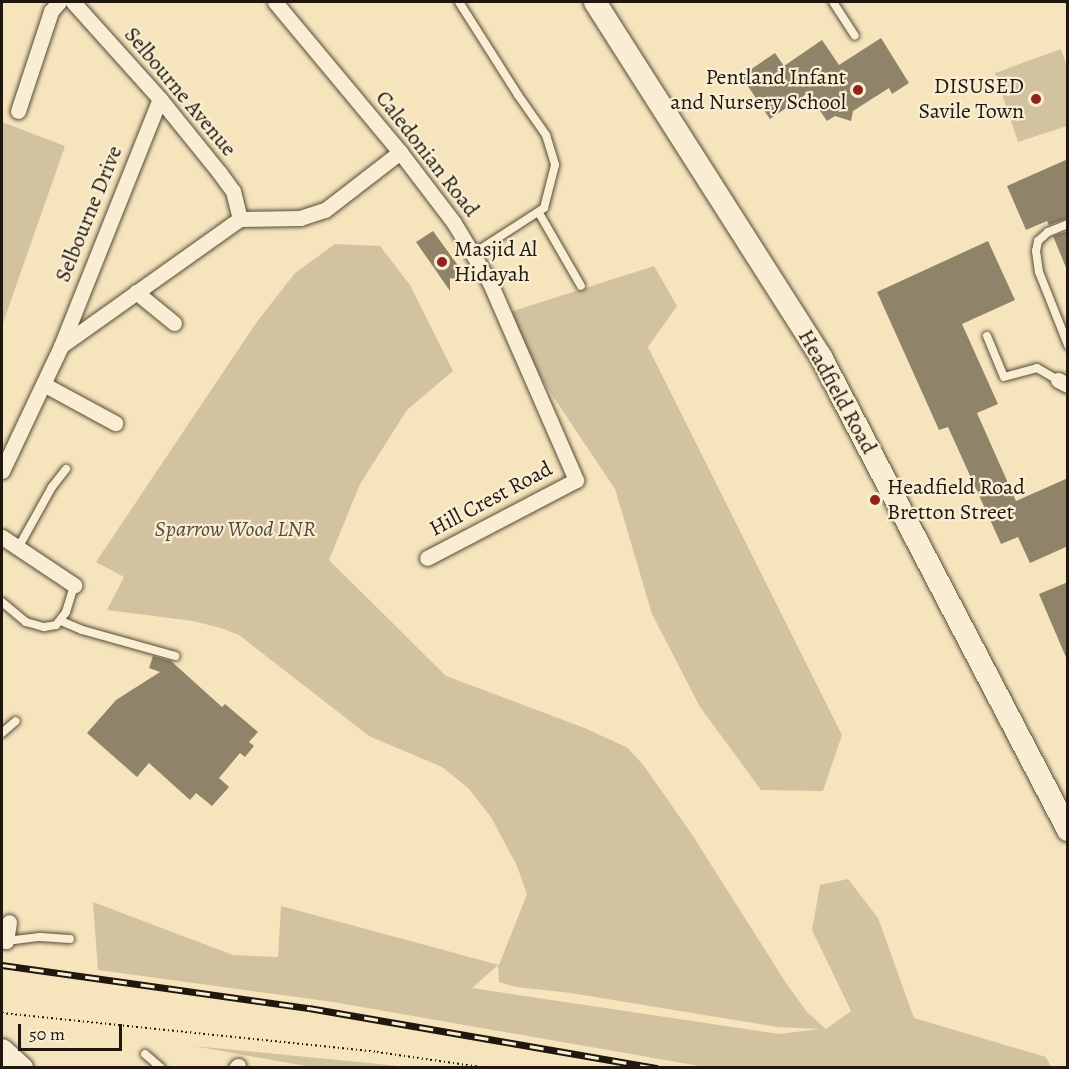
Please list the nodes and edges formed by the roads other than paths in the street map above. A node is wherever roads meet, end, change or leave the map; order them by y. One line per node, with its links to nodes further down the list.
1 (59, 2): 9 (street)
2 (73, 2): 8 (street, Selbourne Avenue)
3 (275, 2): 10 (street, Caledonian Road)
4 (459, 2): 11 (lane)
5 (595, 2): 36 (street, Headfield Road)
6 (833, 2): 7 (lane)
7 (855, 36)
8 (160, 99): 12 (street, Selbourne Avenue); 20 (street, Selbourne Drive)
9 (18, 111)
10 (400, 152): 12 (street); 14 (street, Caledonian Road)
11 (539, 213): 14 (lane); 15 (lane)
12 (240, 219): 16 (street)
13 (1068, 224): 19 (lane)
14 (473, 254): 26 (street, Caledonian Road)
15 (581, 286)
16 (136, 292): 17 (street); 20 (street)
17 (174, 323)
18 (987, 336): 21 (lane)
19 (1068, 345)
20 (61, 346): 22 (street, Selbourne Drive)
21 (1063, 382)
22 (45, 385): 23 (street); 25 (street, Selbourne Drive)
23 (115, 423)
24 (66, 469): 28 (lane)
25 (2, 471)
26 (576, 480): 29 (street, Hill Crest Road)
27 (2, 537): 28 (street)
28 (18, 548): 30 (street)
29 (427, 558)
30 (74, 585): 32 (lane)
31 (2, 602): 32 (lane)
32 (61, 621): 33 (lane)
33 (175, 656)
34 (16, 721): 35 (lane)
35 (2, 733)
36 (1068, 830)
37 (9, 922): 39 (street)
38 (70, 939): 39 (lane)
39 (4, 940)
40 (2, 1050): 42 (street)
41 (145, 1054): 43 (lane)
42 (22, 1068)
43 (161, 1068)

